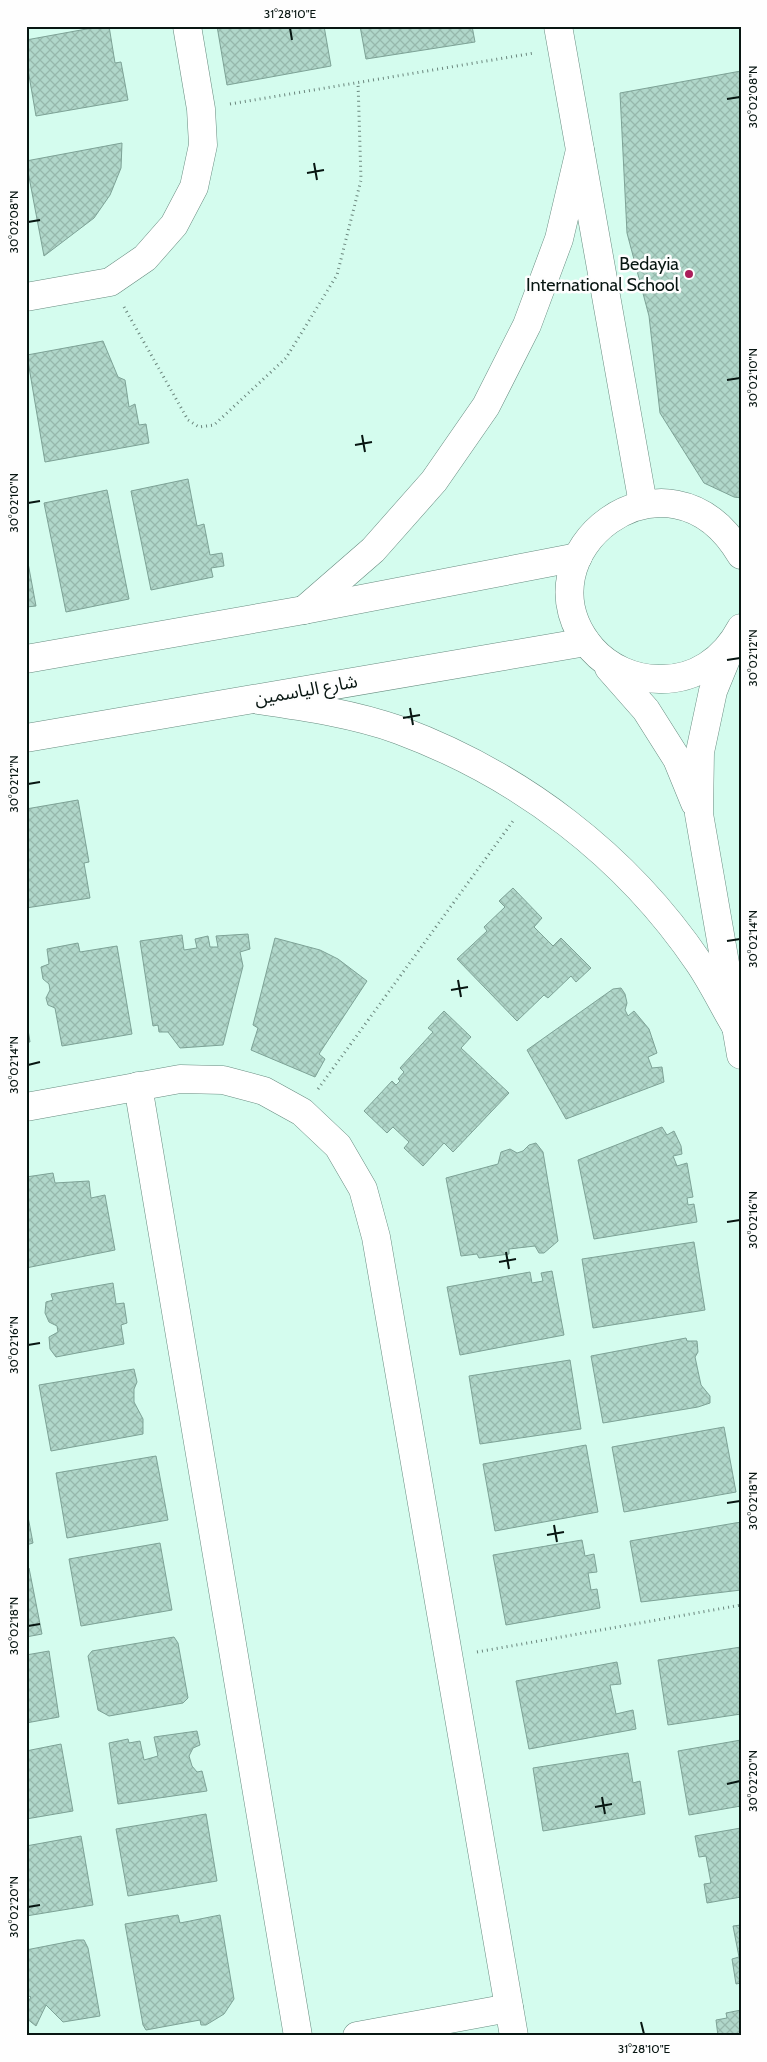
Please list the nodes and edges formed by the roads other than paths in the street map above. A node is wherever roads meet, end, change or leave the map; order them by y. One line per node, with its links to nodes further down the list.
1 (187, 26): 4 (street)
2 (560, 37): 3 (street)
3 (580, 150): 5 (street); 8 (street)
4 (26, 297)
5 (643, 504): 6 (street); 7 (street)
6 (738, 544)
7 (578, 557): 8 (street); 10 (street)
8 (304, 610): 11 (street)
9 (738, 634): 10 (street); 14 (street)
10 (593, 650): 12 (street, شارع الياسمين); 14 (street)
11 (26, 658)
12 (252, 700): 13 (street, شارع الياسمين); 15 (street)
13 (26, 738)
14 (699, 814): 15 (street)
15 (736, 1027): 16 (street)
16 (741, 1055)
17 (138, 1086): 18 (street); 19 (street); 20 (street)
18 (26, 1107)
19 (510, 2008): 21 (street); 22 (street)
20 (298, 2036)
21 (357, 2036)
22 (514, 2036)

